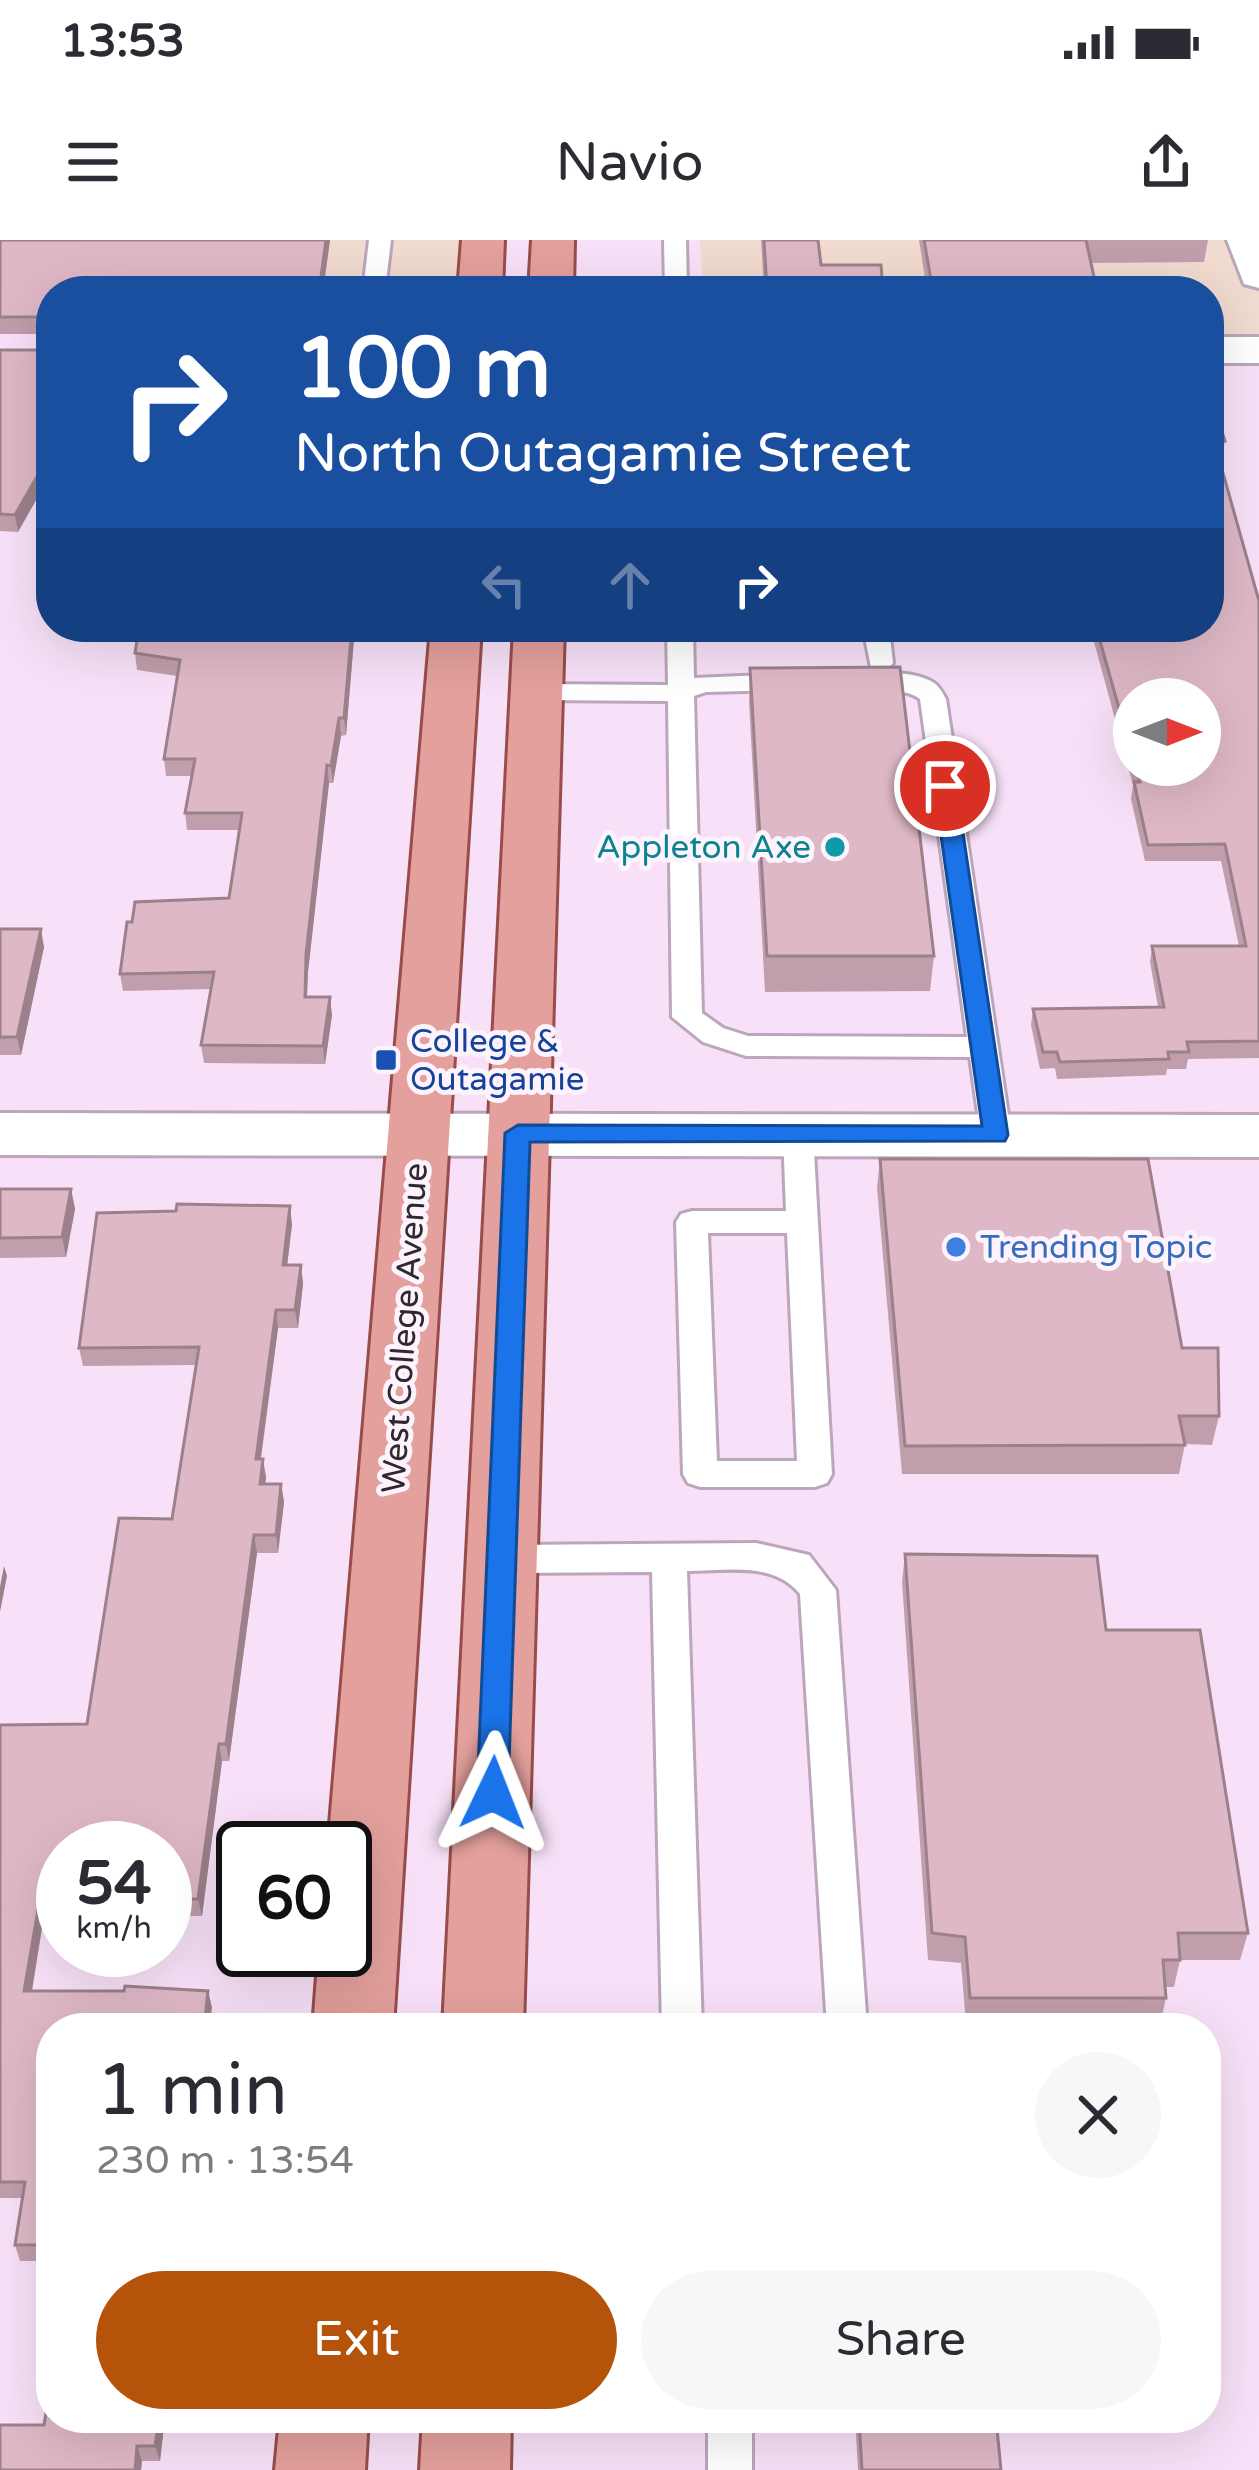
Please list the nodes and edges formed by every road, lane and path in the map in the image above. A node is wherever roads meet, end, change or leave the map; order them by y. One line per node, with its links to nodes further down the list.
1 (380, 240): 7 (lane)
2 (483, 240): 8 (main road)
3 (553, 240): 9 (main road)
4 (674, 240): 10 (lane)
5 (1248, 240): 6 (street)
6 (1259, 275)
7 (376, 276)
8 (481, 276)
9 (552, 276)
10 (675, 276)
11 (1224, 350): 12 (street)
12 (1259, 350)
13 (456, 642): 21 (main road, West College Avenue)
14 (538, 642): 18 (main road, West College Avenue)
15 (680, 642): 19 (lane)
16 (878, 642): 17 (lane)
17 (880, 663)
18 (536, 692): 19 (lane); 21 (main road, West College Avenue)
19 (679, 693): 20 (lane); 20 (lane)
20 (983, 1047): 24 (lane)
21 (467, 1133): 22 (street); 23 (street); 28 (main road, West College Avenue); 29 (main road, West College Avenue)
22 (0, 1134)
23 (798, 1134): 24 (street); 26 (lane)
24 (996, 1135): 25 (street)
25 (1259, 1136)
26 (802, 1222): 26 (lane)
27 (669, 1557): 28 (lane); 31 (lane); 32 (lane)
28 (502, 1559): 30 (main road, West College Avenue)
29 (355, 2013)
30 (484, 2013)
31 (682, 2013)
32 (846, 2013)
33 (323, 2433): 36 (main road)
34 (466, 2433): 37 (main road)
35 (730, 2433): 38 (lane)
36 (320, 2470)
37 (465, 2470)
38 (730, 2470)

